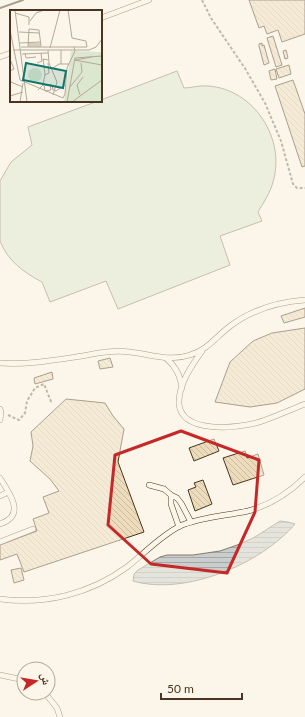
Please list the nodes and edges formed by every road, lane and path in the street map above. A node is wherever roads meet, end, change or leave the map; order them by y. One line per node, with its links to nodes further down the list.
1 (149, 0): 3 (lane)
2 (202, 0): 6 (path)
3 (102, 18)
4 (10, 53): 5 (lane)
5 (0, 57)
6 (305, 188)
7 (305, 300): 8 (lane)
8 (202, 350): 9 (lane); 11 (lane)
9 (166, 358): 10 (lane); 11 (lane)
10 (0, 363)
11 (182, 389): 13 (lane)
12 (52, 404): 14 (path)
13 (305, 404)
14 (1, 410): 15 (lane)
15 (0, 420)
16 (305, 477): 22 (lane)
17 (0, 478): 19 (lane)
18 (148, 485): 20 (lane)
19 (8, 492): 21 (lane); 23 (lane)
20 (171, 495): 22 (lane); 24 (lane)
21 (0, 496)
22 (191, 522): 24 (lane)
23 (0, 524)
24 (179, 527): 27 (lane)
25 (33, 529): 26 (lane)
26 (0, 542)
27 (0, 599)
28 (0, 675): 29 (lane)
29 (16, 678)
30 (51, 701): 31 (lane)
31 (60, 717)

